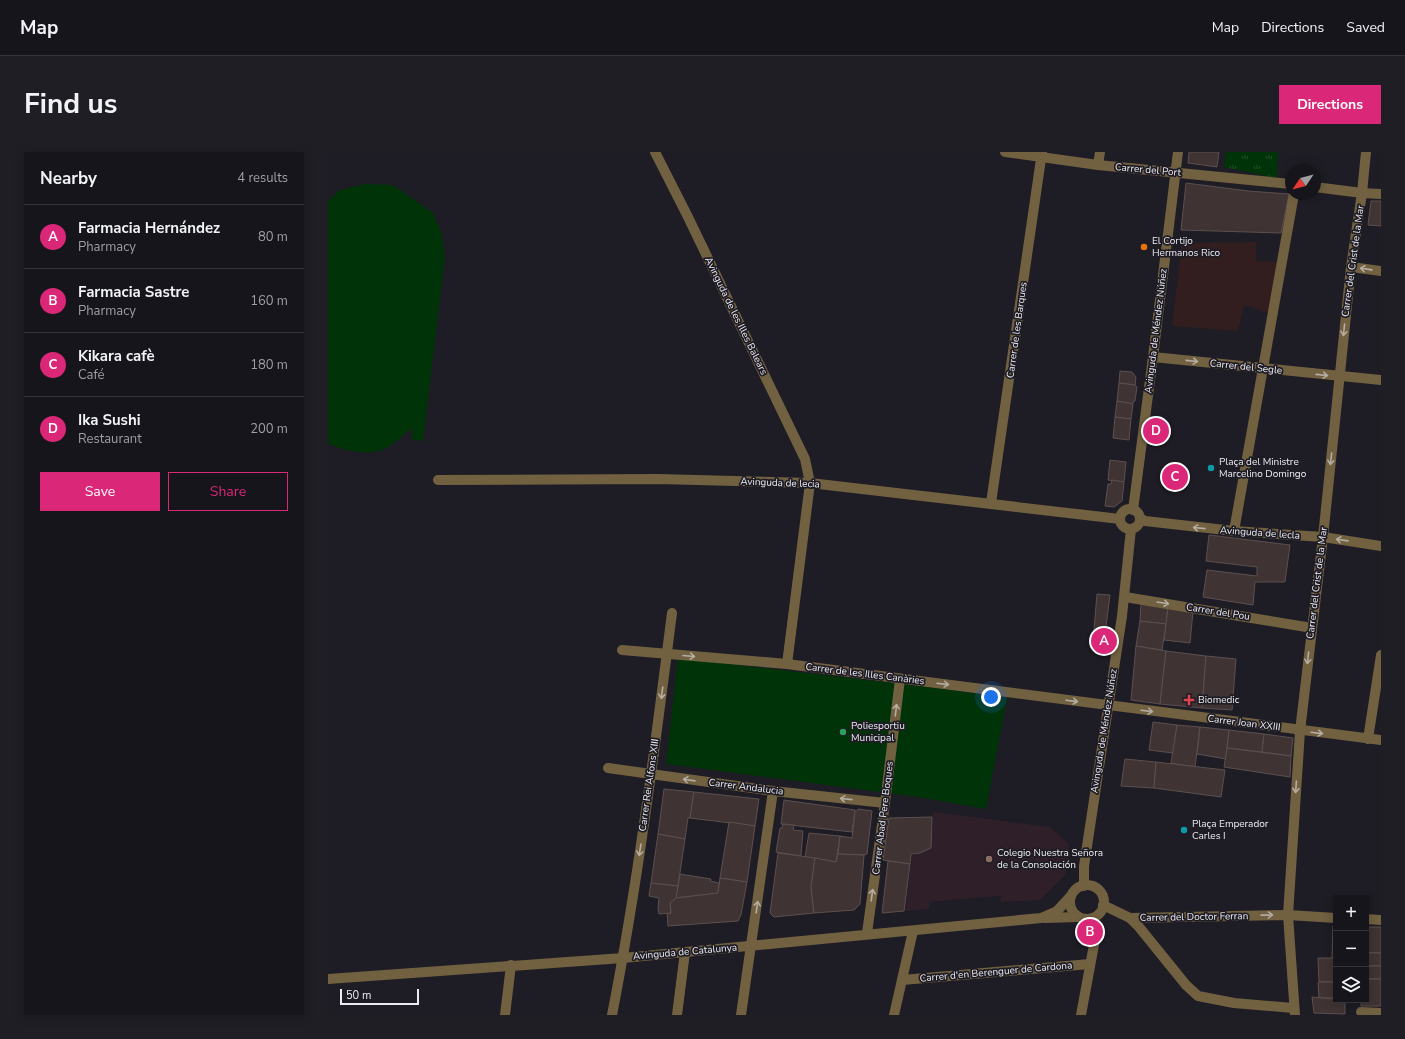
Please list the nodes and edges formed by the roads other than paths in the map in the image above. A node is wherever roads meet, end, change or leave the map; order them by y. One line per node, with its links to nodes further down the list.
1 (655, 152): 21 (street, Avinguda de les Illes Balears)
2 (1005, 152): 6 (street, Carrer del Port)
3 (1100, 152): 7 (street)
4 (1178, 152): 8 (street, Avinguda de Méndez Núñez)
5 (1366, 152): 11 (street, Carrer del Crist de la Mar)
6 (1042, 154): 7 (street, Carrer del Port); 22 (street, Carrer de les Barques)
7 (1098, 165): 8 (street, Carrer del Port)
8 (1176, 172): 9 (street, Carrer del Port); 16 (street, Avinguda de Méndez Núñez)
9 (1285, 183)
10 (1321, 188): 11 (street)
11 (1362, 193): 12 (street); 14 (street, Carrer del Crist de la Mar)
12 (1381, 194)
13 (1293, 200): 17 (street)
14 (1351, 267): 15 (street, one-way to 14); 18 (street, Carrer del Crist de la Mar, one-way to 18)
15 (1381, 271)
16 (1154, 357): 17 (street, Carrer del Segle, one-way to 17); 23 (street, Avinguda de Méndez Núñez)
17 (1264, 369): 18 (street, Carrer del Segle, one-way to 18); 27 (street)
18 (1339, 377): 19 (street, Carrer del Segle); 28 (street, Carrer del Crist de la Mar, one-way to 28)
19 (1381, 380)
20 (438, 480): 21 (street, Avinguda de lecia)
21 (810, 483): 22 (street, Avinguda de lecia); 36 (street, Avinguda de les Illes Balears)
22 (991, 503): 25 (street, Avinguda de lecia)
23 (1133, 510): 24 (street); 25 (street)
24 (1140, 518): 26 (street); 27 (street, Avinguda de lecla, one-way to 24)
25 (1120, 519): 26 (street)
26 (1131, 529): 30 (street, Avinguda de Méndez Núñez)
27 (1234, 532): 28 (street, Avinguda de lecla)
28 (1323, 538): 29 (street, Avinguda de lecla, one-way to 28); 32 (street, Carrer del Crist de la Mar)
29 (1381, 546)
30 (1124, 597): 32 (street, Carrer del Pou, one-way to 32); 38 (street, Avinguda de Méndez Núñez)
31 (672, 613): 34 (street, Carrer Rei Alfons XIII)
32 (1312, 628): 39 (street, Carrer del Crist de la Mar, one-way to 39)
33 (622, 650): 34 (street, Carrer de les Illes Canàries)
34 (667, 654): 36 (street, Carrer de les Illes Canàries, one-way to 36); 43 (street, Carrer Rei Alfons XIII, one-way to 43)
35 (1381, 655): 40 (street)
36 (787, 664): 37 (street, Carrer de les Illes Canàries)
37 (900, 679): 38 (street, Carrer de les Illes Canàries, one-way to 38); 45 (street, Carrer Abad Pere Boques, one-way to 37)
38 (1108, 706): 39 (street, Carrer Joan XXIII, one-way to 39); 46 (street, Avinguda de Méndez Núñez)
39 (1300, 730): 40 (street, Carrer Joan XXIII, one-way to 40); 49 (street, Carrer del Crist de la Mar, one-way to 49)
40 (1368, 739): 41 (street, Carrer Joan XXIII)
41 (1381, 740)
42 (608, 768): 43 (street, Carrer Andalucia)
43 (652, 775): 44 (street, Carrer Andalucia, one-way to 43); 61 (street, Carrer Rei Alfons XIII, one-way to 61)
44 (773, 791): 45 (street, Carrer Andalucia, one-way to 44); 59 (street, one-way to 44)
45 (885, 803): 58 (street, Carrer Abad Pere Boques, one-way to 45)
46 (1084, 886): 47 (street); 48 (street)
47 (1070, 897): 50 (street); 51 (street, Avinguda de Catalunya)
48 (1103, 905): 52 (street); 53 (street, Carrer del Doctor Ferran)
49 (1288, 915): 53 (street, Carrer del Doctor Ferran, one-way to 49); 54 (street, Carrer del Doctor Ferran); 66 (street, Carrer del Crist de la Mar)
50 (1078, 917): 51 (street, Avinguda de Catalunya); 52 (street)
51 (1040, 918): 57 (street, Avinguda de Catalunya)
52 (1093, 918): 62 (street)
53 (1130, 918): 66 (street)
54 (1333, 918)
55 (1369, 919): 56 (street)
56 (1381, 920)
57 (913, 931): 58 (street, Avinguda de Catalunya); 65 (street)
58 (867, 933): 59 (street, Avinguda de Catalunya)
59 (751, 946): 60 (street, Avinguda de Catalunya); 72 (street)
60 (685, 952): 61 (street, Avinguda de Catalunya); 71 (street)
61 (624, 958): 63 (street, Avinguda de Catalunya); 70 (street, Carrer Rei Alfons XIII)
62 (1090, 964): 65 (street, Carrer d'en Berenguer de Cardona); 74 (street)
63 (510, 965): 64 (street, Avinguda de Catalunya); 69 (street)
64 (328, 979)
65 (902, 980): 73 (street)
66 (1294, 1011)
67 (1361, 1012): 68 (street)
68 (1381, 1013)
69 (505, 1015)
70 (612, 1015)
71 (677, 1015)
72 (741, 1015)
73 (894, 1015)
74 (1081, 1015)

